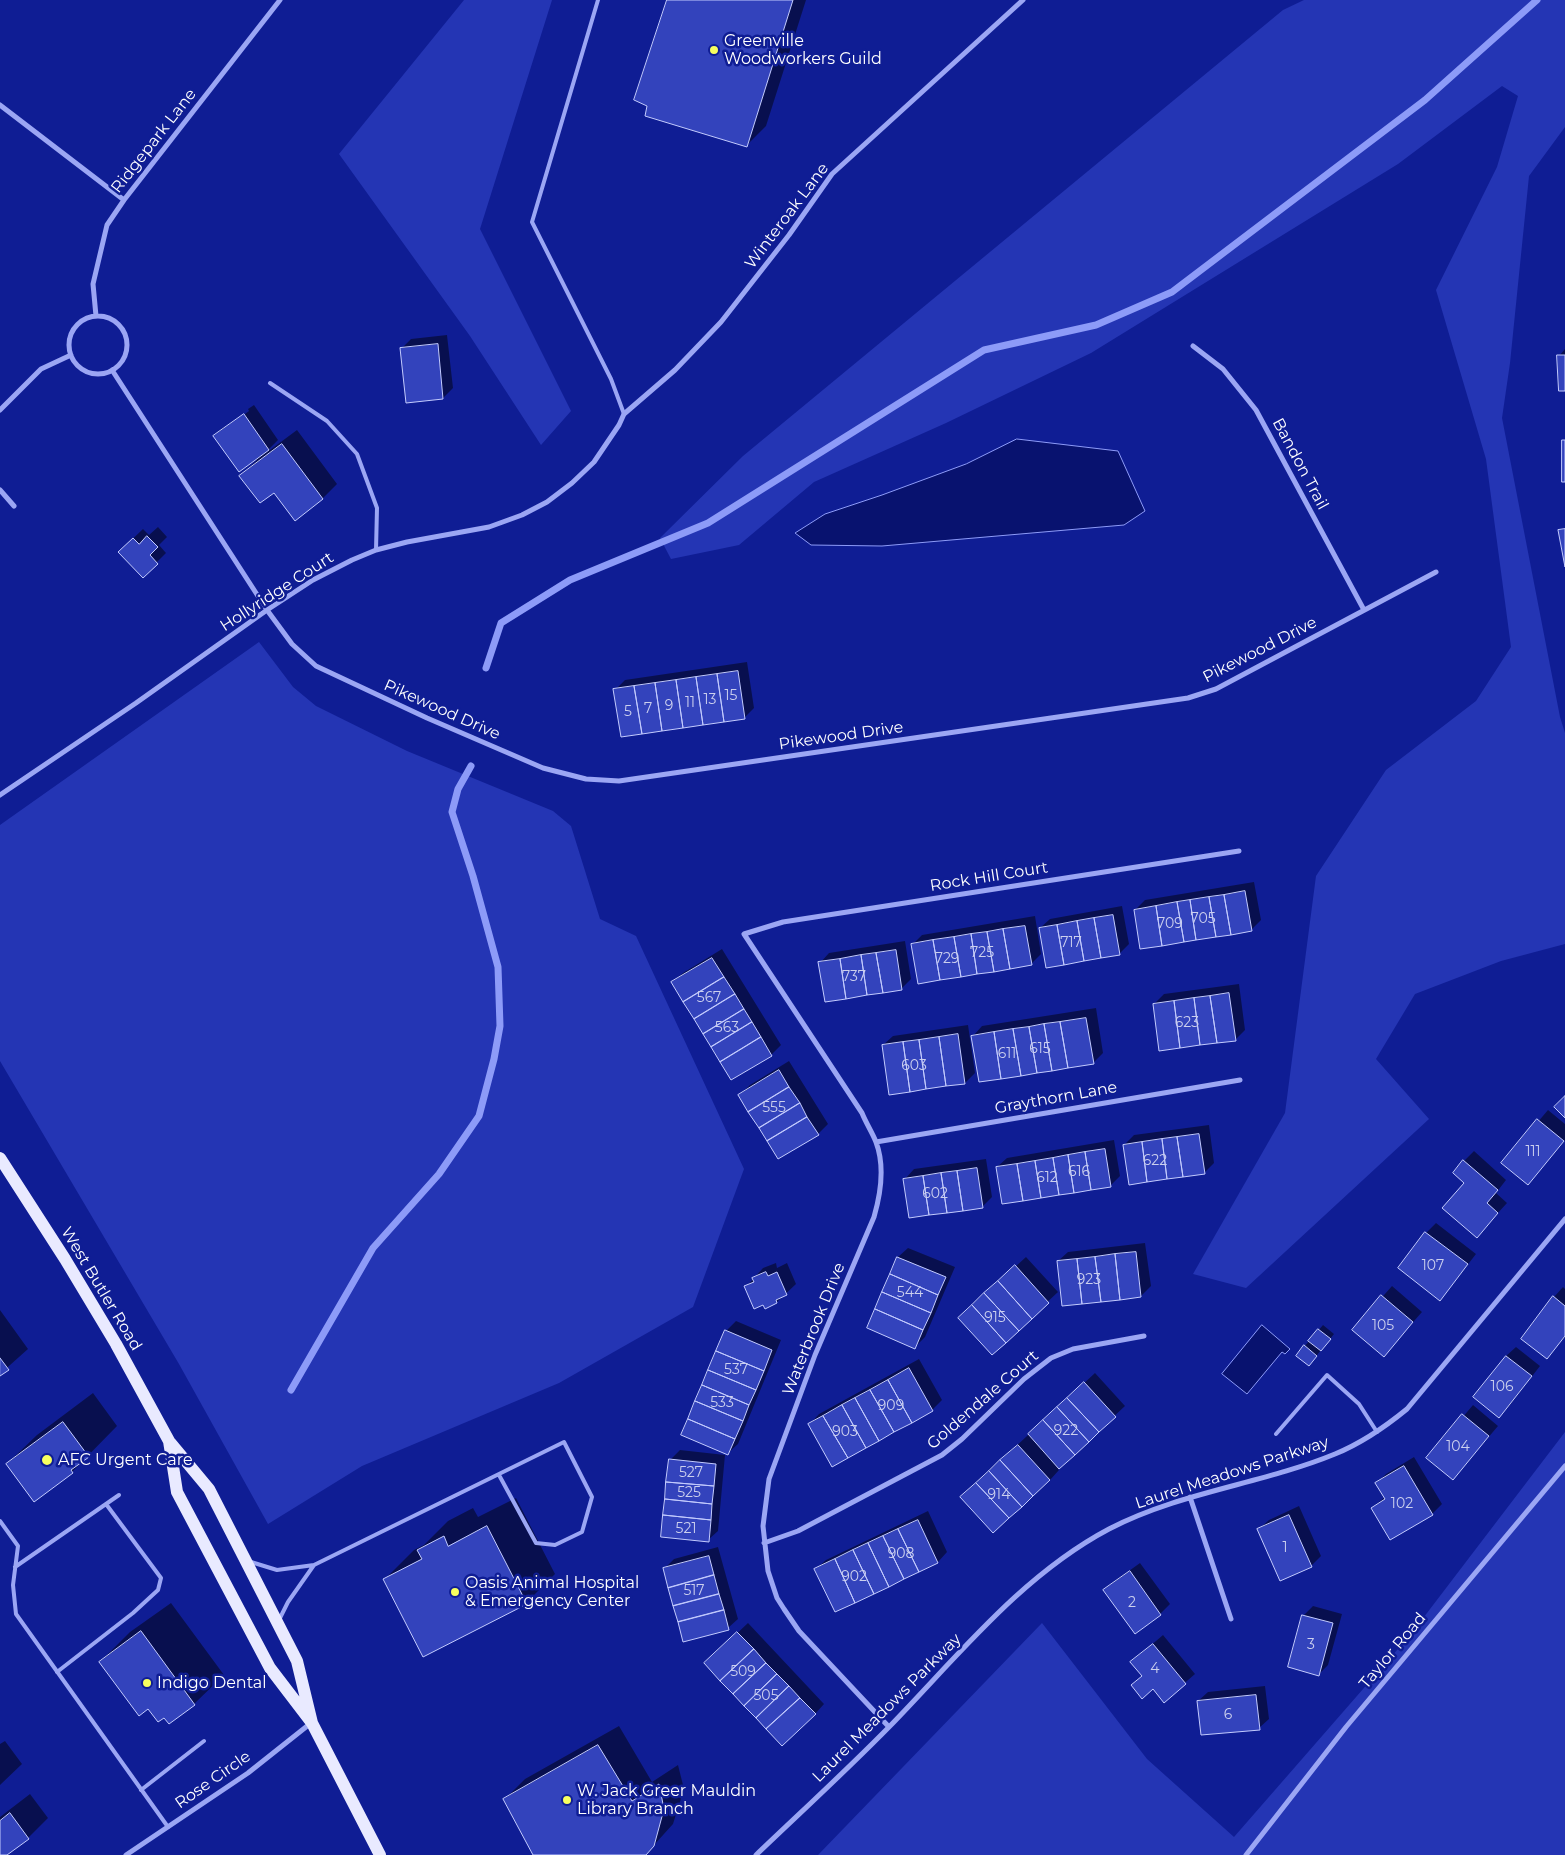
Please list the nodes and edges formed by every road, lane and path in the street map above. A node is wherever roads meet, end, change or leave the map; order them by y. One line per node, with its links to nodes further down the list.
1 (280, 0): 5 (street, Ridgepark Lane)
2 (598, 0): 12 (lane)
3 (1024, 0): 12 (street, Winteroak Lane)
4 (0, 105): 5 (street)
5 (124, 200): 6 (street, Ridgepark Lane)
6 (96, 316): 8 (street); 9 (street)
7 (1193, 346): 18 (street, Bandon Trail)
8 (71, 355): 9 (street); 11 (street)
9 (112, 370): 17 (street)
10 (270, 384): 15 (lane)
11 (0, 410)
12 (624, 414): 15 (street, Hollyridge Court)
13 (0, 490): 14 (street)
14 (14, 506)
15 (376, 550): 17 (street, Hollyridge Court)
16 (1436, 572): 18 (street, Pikewood Drive)
17 (267, 610): 18 (street, Pikewood Drive); 19 (street, Hollyridge Court)
18 (1364, 610)
19 (0, 795)
20 (1239, 851): 21 (street, Rock Hill Court)
21 (744, 934): 23 (street, Waterbrook Drive)
22 (1240, 1080): 23 (street, Graythorn Lane)
23 (876, 1142): 36 (street, Waterbrook Drive)
24 (0, 1158): 29 (main road, West Butler Road)
25 (1565, 1219): 27 (street, Laurel Meadows Parkway)
26 (1144, 1336): 36 (street, Goldendale Court)
27 (1377, 1432): 28 (lane); 33 (street, Laurel Meadows Parkway)
28 (1276, 1434)
29 (169, 1441): 37 (main road, West Butler Road); 43 (main road, West Butler Road)
30 (1565, 1466): 51 (street, Taylor Road)
31 (499, 1474): 31 (lane); 38 (lane)
32 (120, 1495): 34 (lane)
33 (1190, 1497): 40 (street); 44 (street, Laurel Meadows Parkway)
34 (106, 1504): 39 (lane); 42 (lane)
35 (0, 1521): 39 (lane)
36 (764, 1543): 44 (street, Waterbrook Drive)
37 (245, 1560): 38 (lane); 41 (main road, West Butler Road)
38 (314, 1565): 41 (lane)
39 (15, 1567): 42 (lane)
40 (1231, 1618)
41 (278, 1623): 43 (main road, West Butler Road)
42 (57, 1672): 46 (lane)
43 (312, 1723): 47 (street, Rose Circle); 49 (main road, West Butler Road)
44 (889, 1727): 50 (street, Laurel Meadows Parkway)
45 (204, 1741): 46 (lane)
46 (142, 1790): 47 (lane)
47 (168, 1827): 48 (street, Rose Circle)
48 (126, 1855)
49 (380, 1855)
50 (756, 1855)
51 (1246, 1855)

